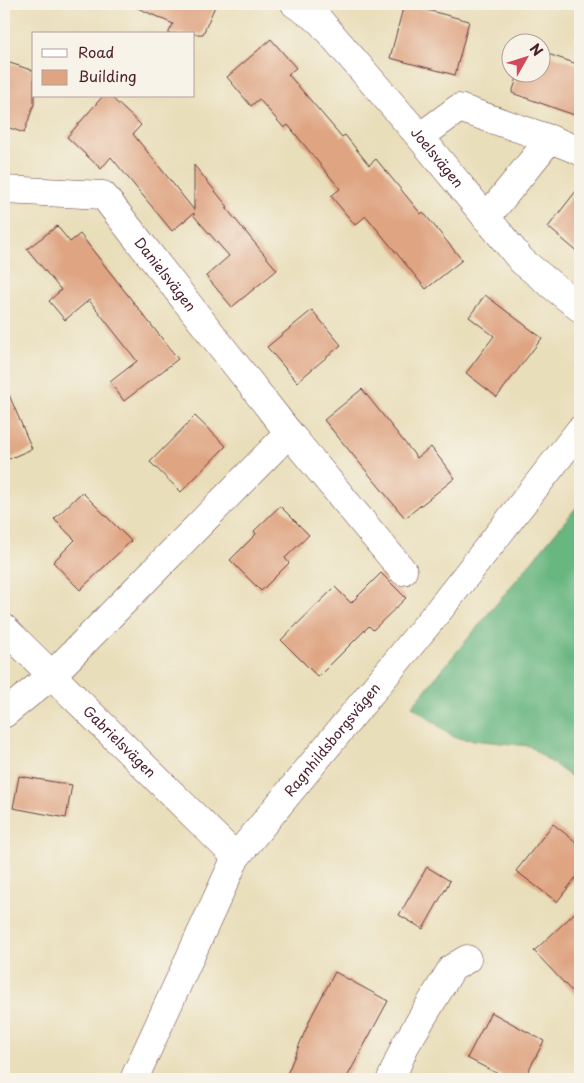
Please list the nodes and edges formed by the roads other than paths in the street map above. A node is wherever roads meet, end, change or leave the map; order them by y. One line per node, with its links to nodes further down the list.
1 (295, 4): 2 (street, Joelsvägen)
2 (420, 137): 3 (street); 6 (street, Joelsvägen)
3 (550, 139): 4 (street); 6 (street)
4 (580, 150)
5 (4, 190): 9 (street, Danielsvägen)
6 (486, 218): 7 (street, Joelsvägen)
7 (580, 308)
8 (580, 430): 14 (street, Ragnhildsborgsvägen)
9 (289, 433): 10 (street, Danielsvägen); 12 (street)
10 (403, 571)
11 (4, 628): 12 (street, Gabrielsvägen)
12 (52, 675): 13 (street); 14 (street, Gabrielsvägen)
13 (4, 714)
14 (236, 857): 16 (street, Ragnhildsborgsvägen)
15 (467, 959): 17 (street)
16 (134, 1079)
17 (391, 1079)

